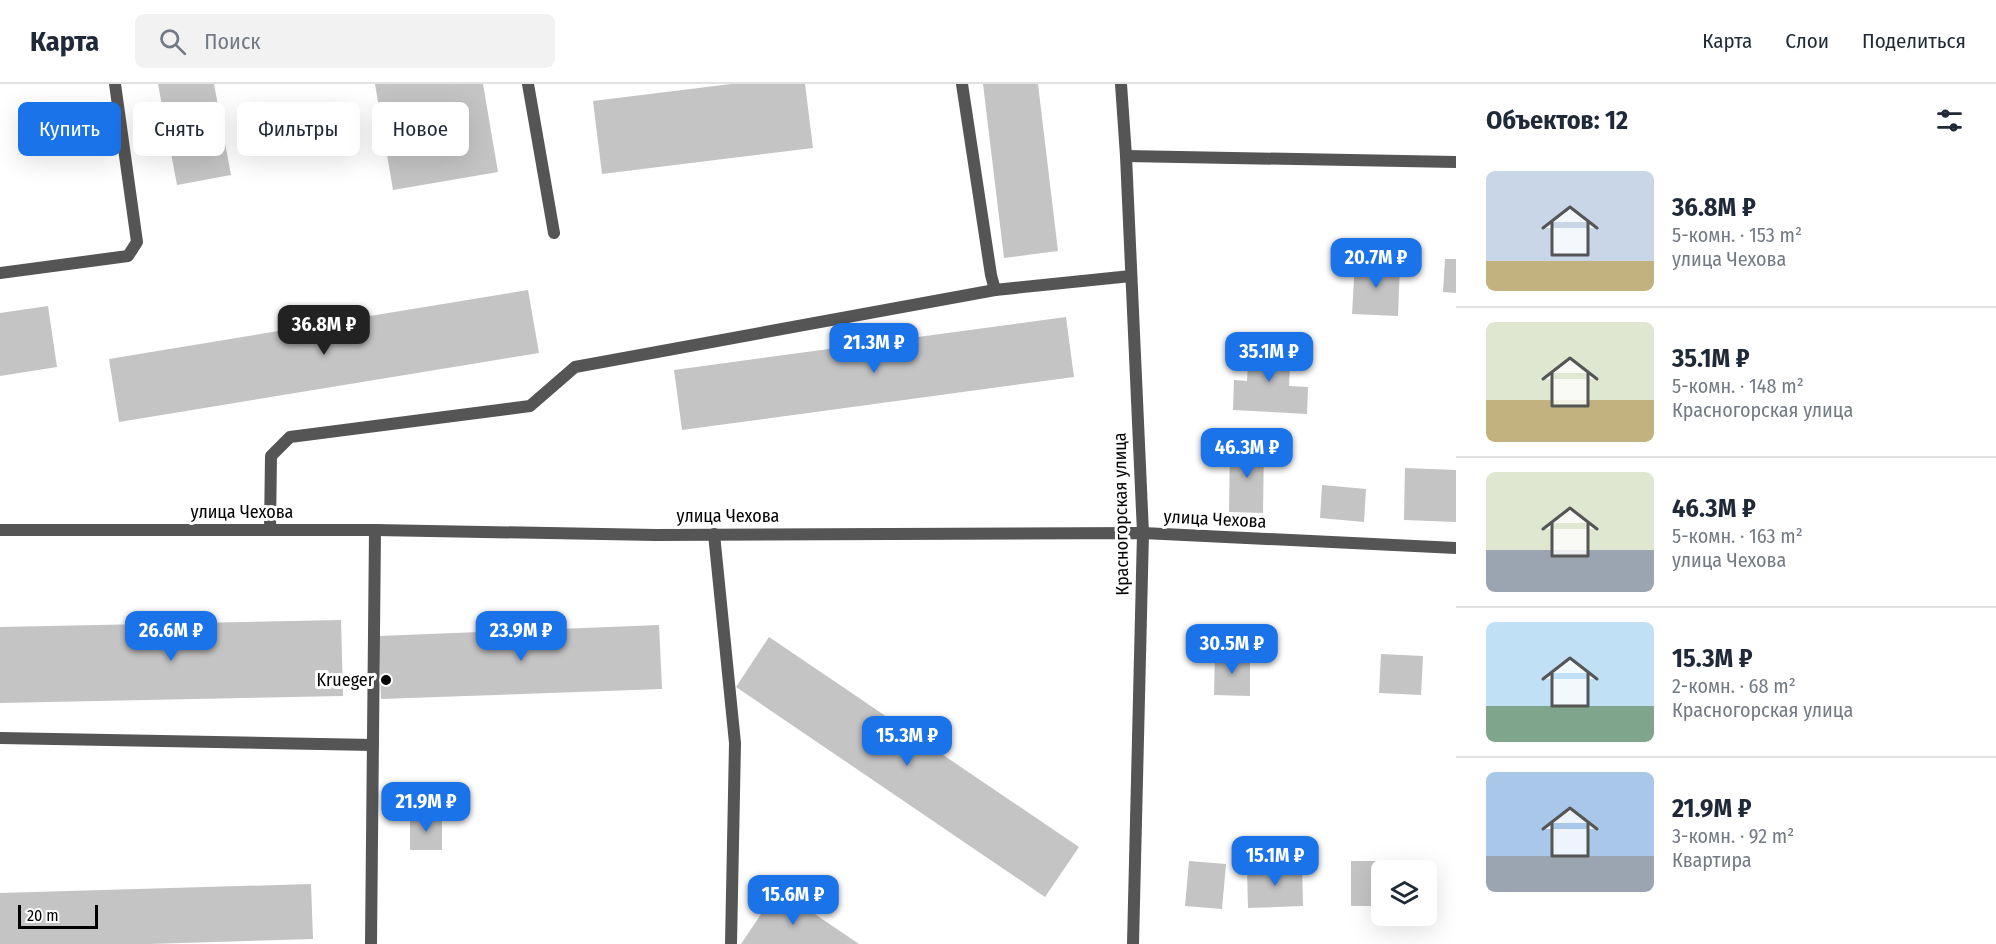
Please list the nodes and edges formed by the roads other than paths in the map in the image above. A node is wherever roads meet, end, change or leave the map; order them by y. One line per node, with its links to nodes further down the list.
1 (115, 84): 8 (street)
2 (528, 84): 7 (street)
3 (962, 84): 10 (street)
4 (1121, 84): 5 (street, Красногорская улица)
5 (1126, 156): 6 (street); 9 (street, Красногорская улица)
6 (1456, 162)
7 (554, 233)
8 (0, 273)
9 (1131, 276): 10 (street); 14 (street, Красногорская улица)
10 (995, 290): 12 (street)
11 (0, 530): 12 (street, улица Чехова)
12 (270, 530): 13 (street, улица Чехова)
13 (375, 530): 15 (street, улица Чехова); 18 (street)
14 (1143, 533): 15 (street, улица Чехова); 16 (street, улица Чехова); 21 (street, Красногорская улица)
15 (714, 534): 20 (street)
16 (1456, 548)
17 (0, 738): 18 (street)
18 (373, 745): 19 (street)
19 (371, 944)
20 (731, 944)
21 (1133, 944)

